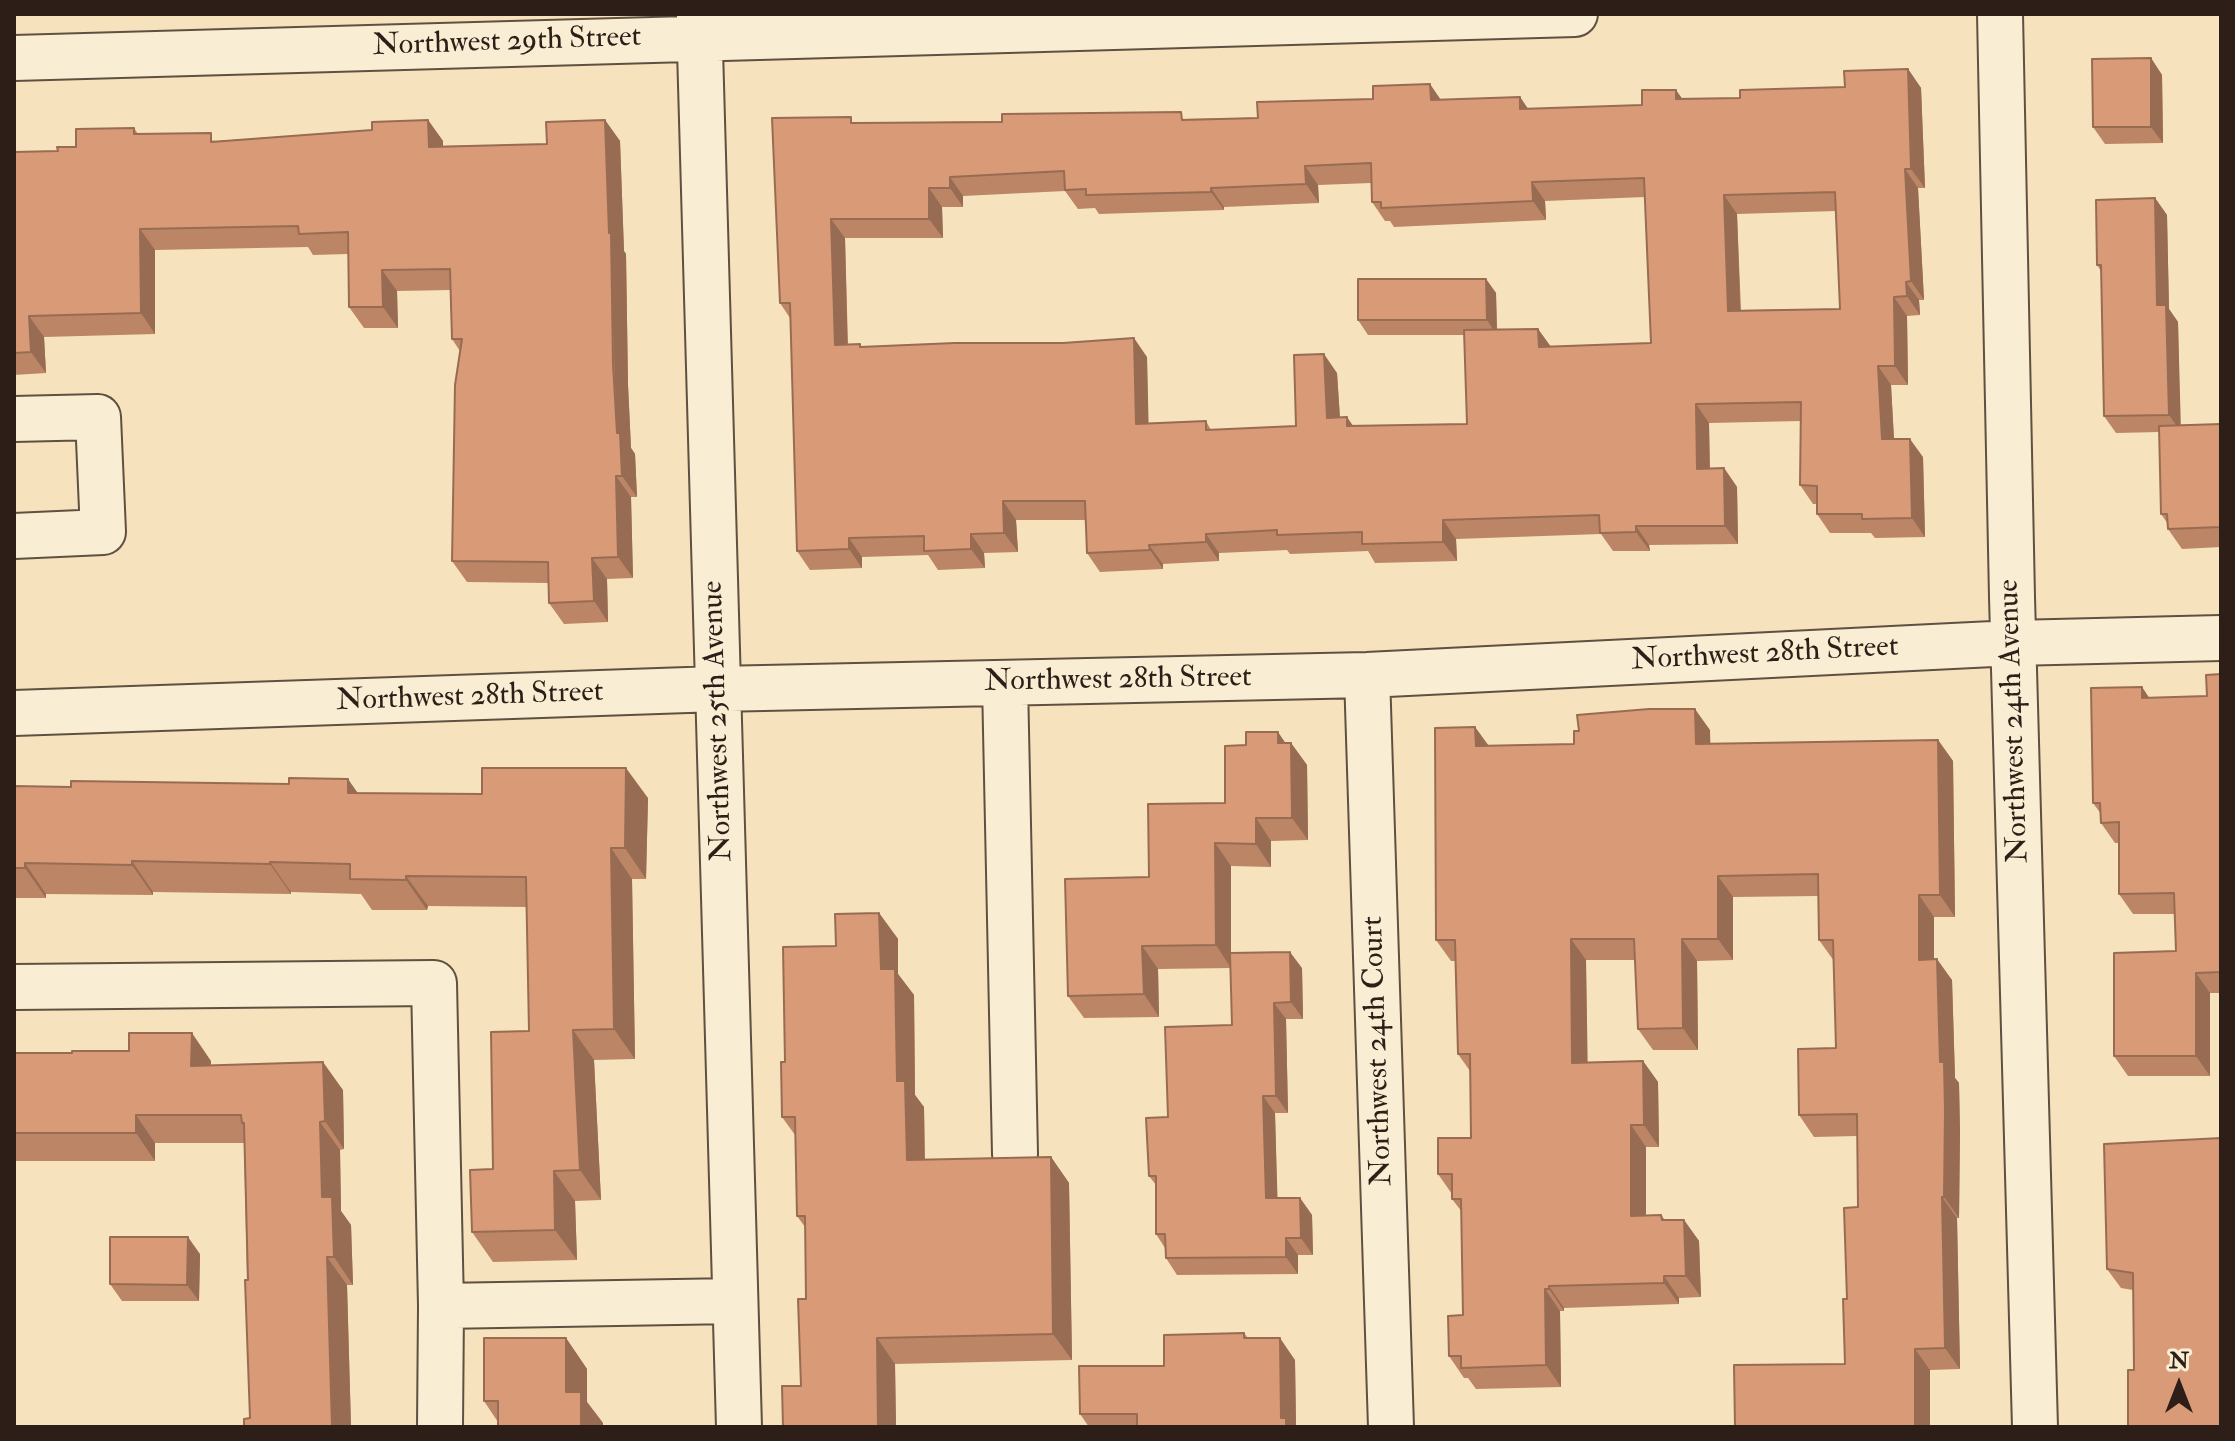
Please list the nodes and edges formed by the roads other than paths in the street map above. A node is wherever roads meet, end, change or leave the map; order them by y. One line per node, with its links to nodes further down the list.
1 (1575, 14): 3 (street, Northwest 29th Street)
2 (2000, 14): 8 (street, Northwest 24th Avenue)
3 (699, 26): 4 (street, Northwest 29th Street); 11 (street, Northwest 25th Avenue)
4 (14, 58)
5 (14, 419): 6 (street)
6 (14, 536)
7 (2221, 638): 8 (street, Northwest 28th Street)
8 (2013, 643): 9 (street, Northwest 28th Street); 20 (street, Northwest 24th Avenue)
9 (1367, 675): 10 (street, Northwest 28th Street); 19 (street, Northwest 24th Court)
10 (1005, 683): 11 (street, Northwest 28th Street); 14 (street)
11 (717, 689): 12 (street, Northwest 28th Street); 15 (street, Northwest 25th Avenue)
12 (14, 713)
13 (14, 987): 16 (street)
14 (1015, 1154)
15 (735, 1301): 16 (street); 18 (street, Northwest 25th Avenue)
16 (441, 1306): 17 (street)
17 (440, 1427)
18 (739, 1427)
19 (1391, 1427)
20 (2035, 1427)

